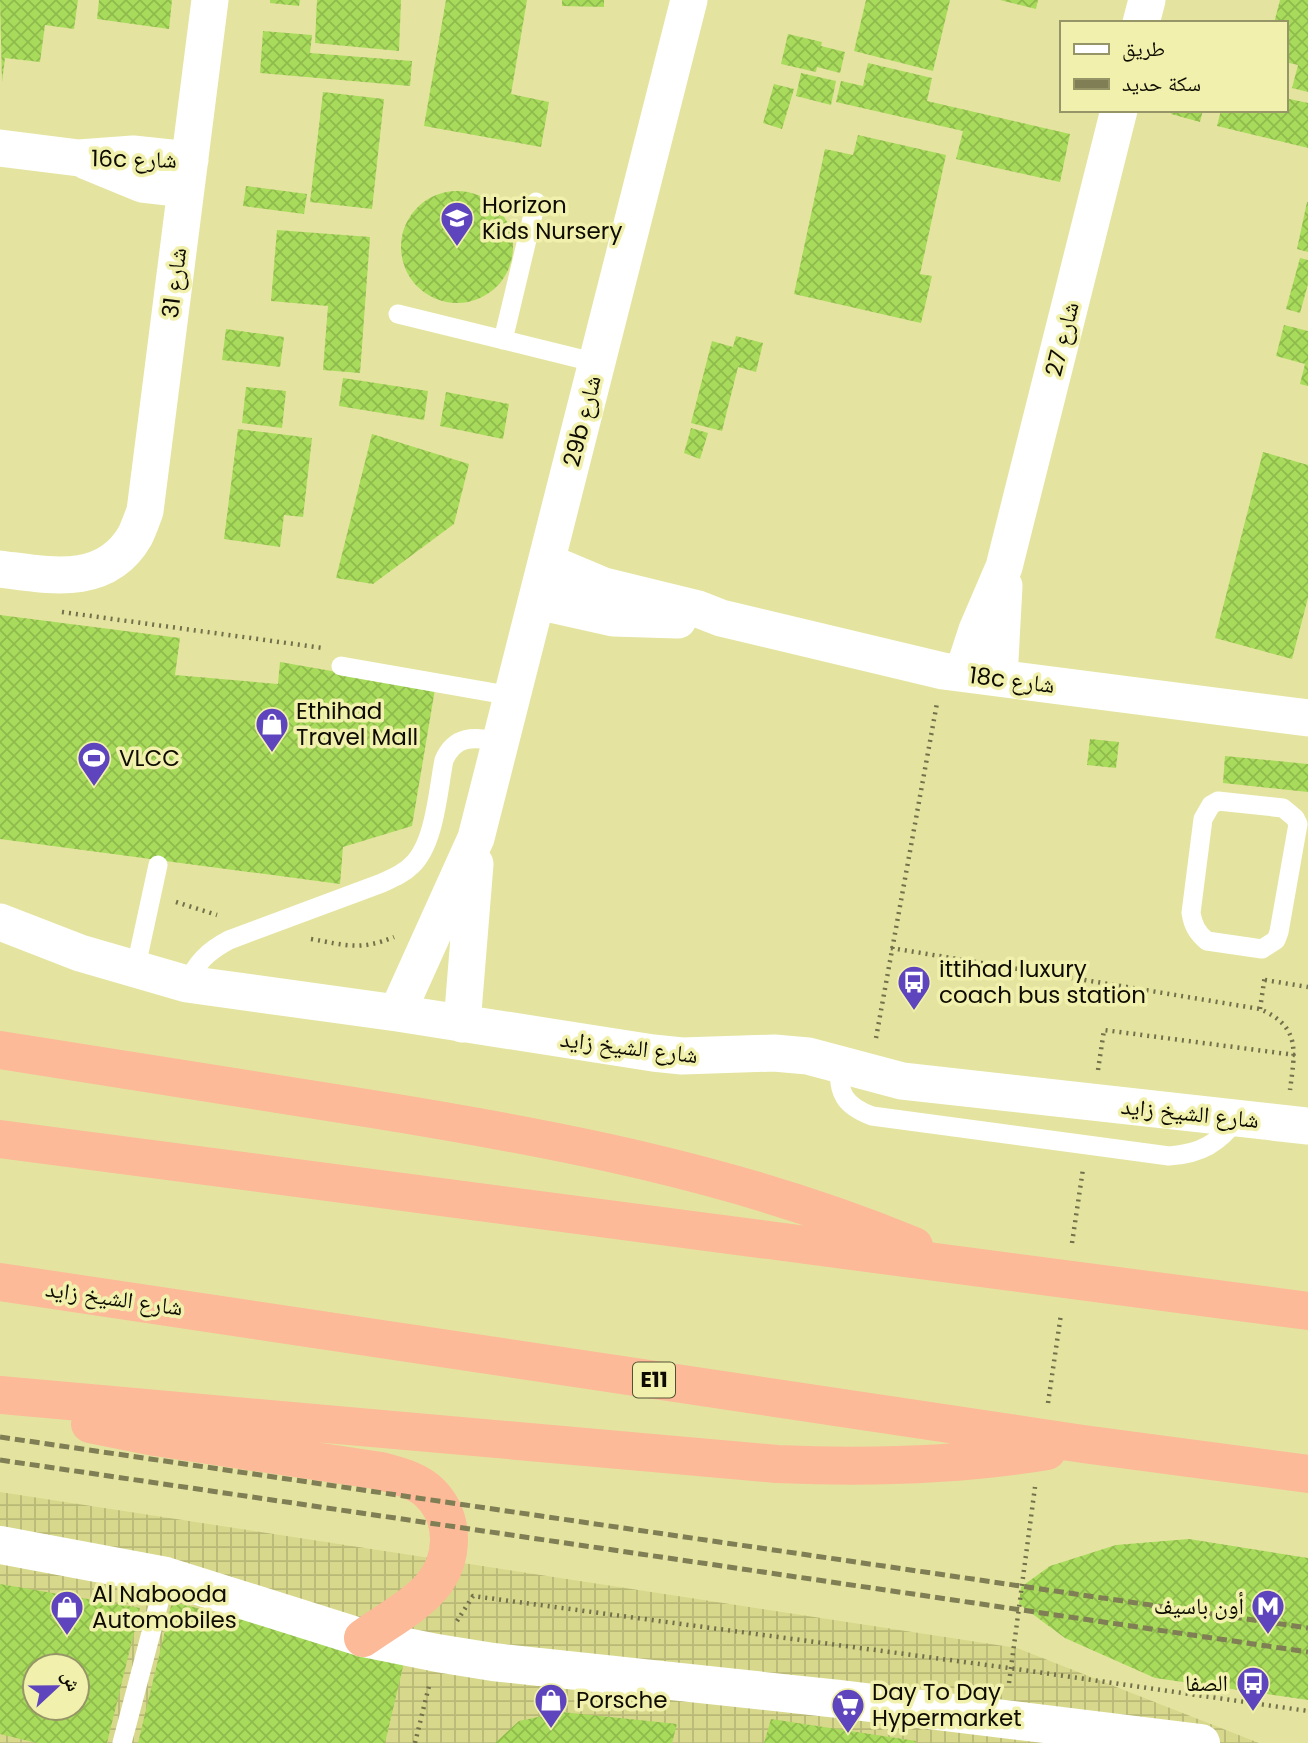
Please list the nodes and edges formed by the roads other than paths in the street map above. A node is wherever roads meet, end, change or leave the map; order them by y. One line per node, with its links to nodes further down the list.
1 (210, 0): 7 (street, شارع 31)
2 (689, 0): 11 (street, 29b شارع)
3 (1147, 0): 4 (street)
4 (1142, 21)
5 (1118, 112): 13 (street, شارع 27)
6 (0, 148): 7 (street, 16c شارع)
7 (188, 175): 14 (street, شارع 31)
8 (537, 202): 10 (lane)
9 (398, 314): 10 (lane)
10 (503, 340): 11 (lane)
11 (597, 363): 12 (street, 29b شارع)
12 (547, 562): 15 (street, 29b شارع); 16 (street, 18c شارع)
13 (1004, 567): 18 (street, شارع 27); 19 (street, شارع 27)
14 (0, 569)
15 (537, 601): 16 (street, 18c شارع); 20 (street, 29b شارع)
16 (721, 618): 18 (street, 18c شارع)
17 (338, 658): 20 (lane)
18 (953, 672): 19 (street, 18c شارع)
19 (999, 678): 21 (street, 18c شارع)
20 (512, 696): 22 (street, 29b شارع)
21 (1308, 718)
22 (501, 741): 23 (street, 29b شارع); 28 (lane)
23 (475, 841): 29 (street, 29b شارع); 30 (street, 29b شارع)
24 (158, 865): 27 (lane)
25 (0, 922): 27 (street, شارع الشيخ زايد)
26 (1279, 932): 26 (lane)
27 (135, 971): 28 (street, شارع الشيخ زايد)
28 (187, 984): 29 (street, شارع الشيخ زايد)
29 (397, 1013): 30 (street, شارع الشيخ زايد)
30 (462, 1024): 32 (street, شارع الشيخ زايد)
31 (0, 1050): 34 (highway)
32 (1297, 1125)
33 (0, 1139): 34 (highway)
34 (961, 1266): 36 (highway)
35 (0, 1282): 39 (highway, شارع الشيخ زايد / E11)
36 (1308, 1311)
37 (0, 1395): 39 (highway)
38 (0, 1401): 43 (highway)
39 (1083, 1444): 40 (highway, شارع الشيخ زايد / E11)
40 (1308, 1474)
41 (0, 1545): 42 (street)
42 (166, 1576): 43 (street); 44 (lane)
43 (363, 1638): 45 (street)
44 (122, 1743)
45 (1201, 1743)

